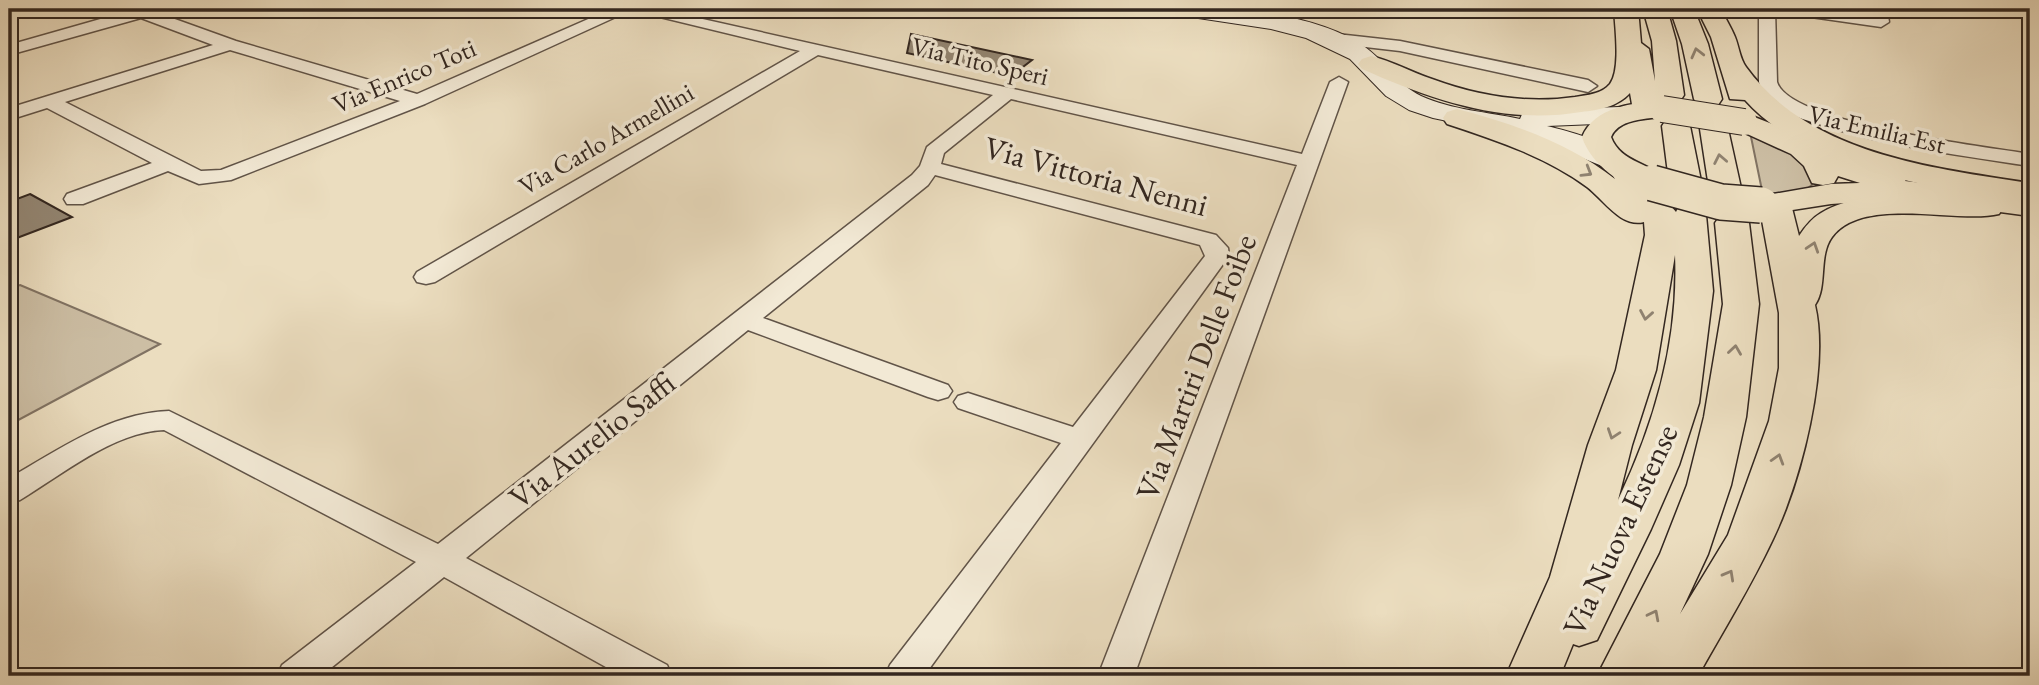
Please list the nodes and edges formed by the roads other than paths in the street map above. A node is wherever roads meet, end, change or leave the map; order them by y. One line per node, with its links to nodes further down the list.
1 (624, 9): 23 (street, Via Enrico Toti)
2 (638, 9): 16 (street, Via Tito Speri)
3 (1185, 9): 12 (main road, Via Emilia Est)
4 (1627, 9): 17 (main road); 26 (main road)
5 (1655, 9): 26 (main road)
6 (1682, 9): 22 (main road, one-way to 6)
7 (1709, 9): 18 (main road)
8 (1767, 9): 31 (street, Via Emilia Est)
9 (1790, 9): 11 (street)
10 (143, 10): 13 (street); 15 (street)
11 (1880, 15)
12 (1328, 38): 14 (street, Via Emilia Est); 17 (main road, Via Emilia Est)
13 (230, 45): 23 (street); 24 (street)
14 (1415, 49): 17 (street, Via Emilia Est); 20 (street, Via Emilia Est)
15 (9, 50)
16 (814, 50): 21 (street, Via Tito Speri); 43 (street, Via Carlo Armellini)
17 (1370, 63): 25 (main road, Via Emilia Est); 26 (main road, Via Emilia Est)
18 (1734, 69): 29 (main road); 36 (main road)
19 (1339, 82): 32 (street, Via Martiri Delle Foibe)
20 (1588, 86)
21 (1006, 94): 32 (street, Via Tito Speri); 35 (street, Via Aurelio Saffi)
22 (1708, 99)
23 (418, 100): 33 (street, Via Enrico Toti)
24 (48, 101): 27 (street); 33 (street)
25 (1433, 110): 34 (main road, Via Emilia Est); 42 (main road, one-way to 42)
26 (1655, 111): 29 (main road, Via Emilia Est, bridge); 34 (main road); 39 (main road)
27 (9, 114)
28 (1714, 129): 39 (main road, one-way to 28)
29 (1772, 132): 30 (main road, Via Emilia Est)
30 (1809, 155): 38 (main road, Via Emilia Est); 39 (main road, Via Emilia Est)
31 (2030, 160)
32 (1311, 162): 54 (street, Via Martiri Delle Foibe)
33 (168, 164): 37 (street)
34 (1618, 165): 39 (main road, Via Emilia Est, bridge); 42 (main road)
35 (930, 167): 45 (street, Via Aurelio Saffi); 48 (street, Via Vittoria Nenni)
36 (2030, 192)
37 (75, 199)
38 (2030, 199)
39 (1739, 202): 40 (main road, Via Emilia Est); 44 (main road); 56 (main road, Via Nuova Estense); 57 (main road, Via Nuova Estense, one-way to 39)
40 (2030, 206)
41 (2030, 212): 44 (main road, one-way to 41)
42 (1656, 260): 55 (main road, one-way to 55)
43 (426, 277)
44 (1798, 313): 58 (main road, one-way to 44)
45 (744, 320): 46 (street); 50 (street, Via Aurelio Saffi)
46 (938, 391)
47 (968, 402): 48 (street)
48 (1079, 439): 53 (street, Via Vittoria Nenni)
49 (9, 492): 50 (street)
50 (441, 560): 51 (street, Via Aurelio Saffi); 52 (street)
51 (295, 676)
52 (654, 676)
53 (903, 676)
54 (1116, 676)
55 (1534, 676)
56 (1552, 676)
57 (1624, 676)
58 (1671, 676)

